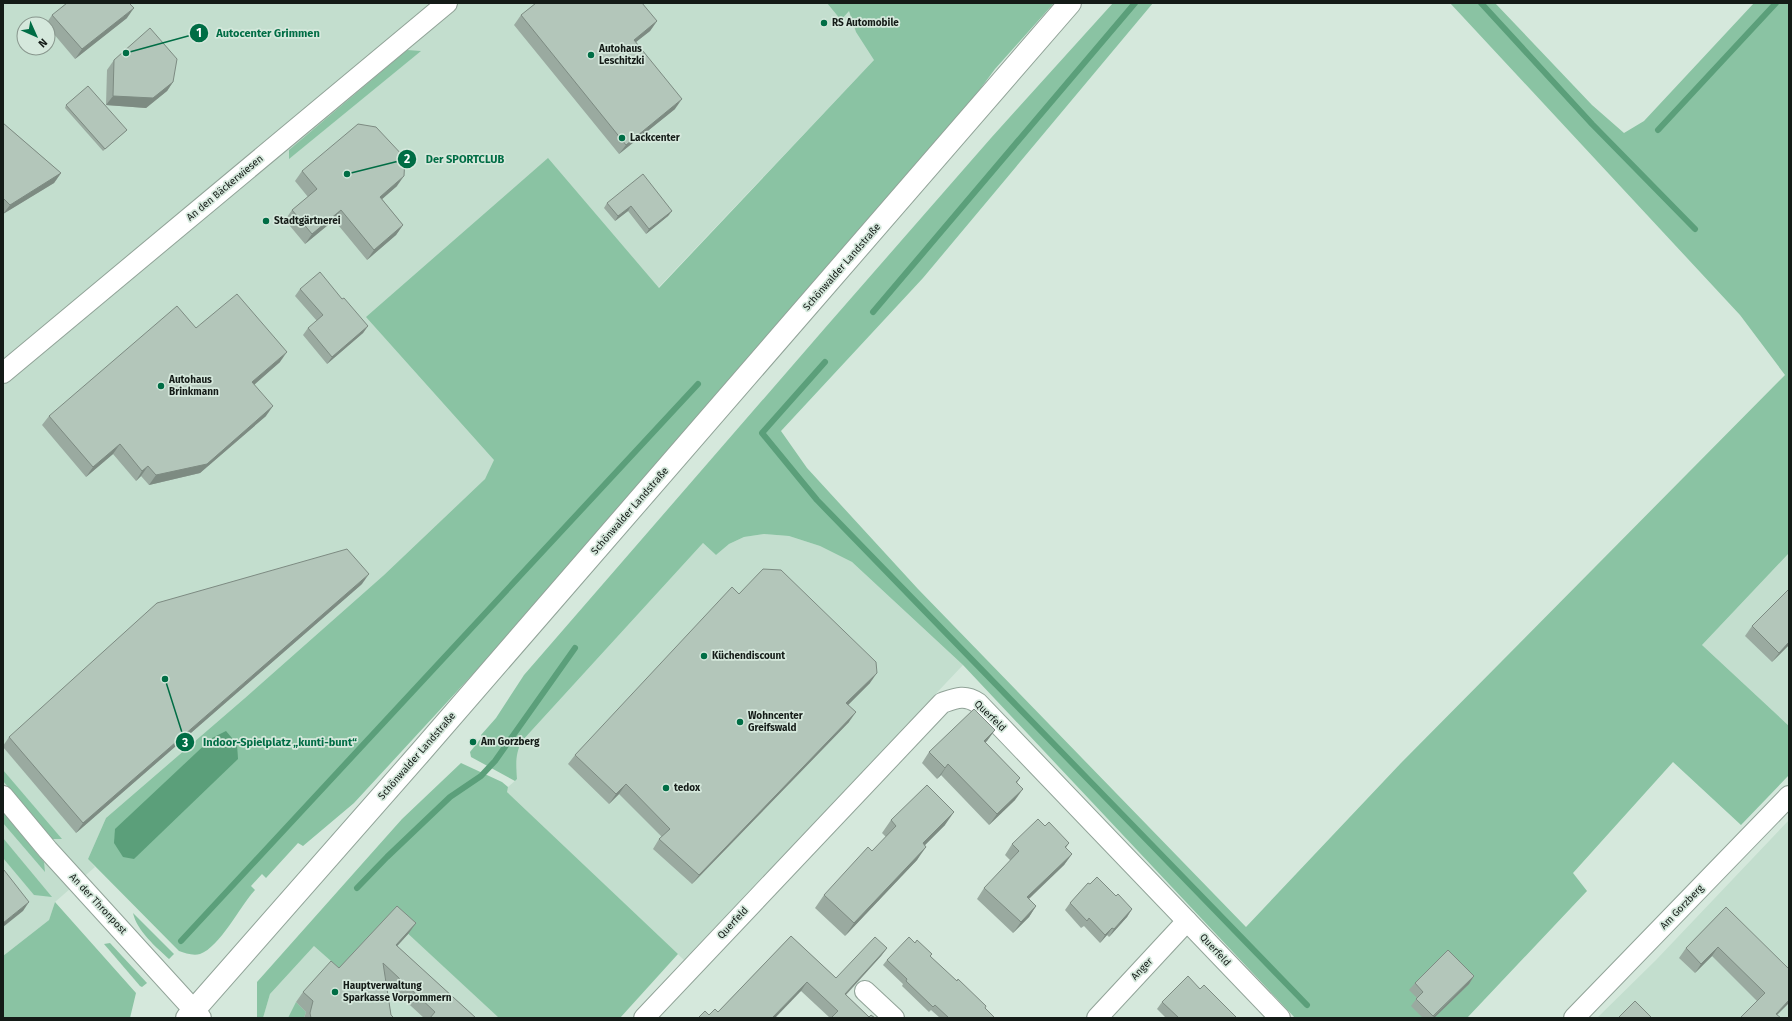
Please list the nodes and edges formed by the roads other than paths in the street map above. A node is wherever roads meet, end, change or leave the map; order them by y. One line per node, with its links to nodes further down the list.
1 (447, 3): 3 (street, An den Bäckerwiesen)
2 (1070, 3): 8 (main road, Schönwalder Landstraße)
3 (3, 373)
4 (3, 796): 8 (street, An der Thronpost)
5 (1789, 796): 13 (street, Am Gorzberg)
6 (1187, 921): 9 (street, Querfeld); 11 (street, Anger); 12 (street, Querfeld)
7 (865, 991): 10 (street)
8 (194, 1016)
9 (644, 1018)
10 (894, 1018)
11 (1097, 1018)
12 (1280, 1018)
13 (1574, 1018)

